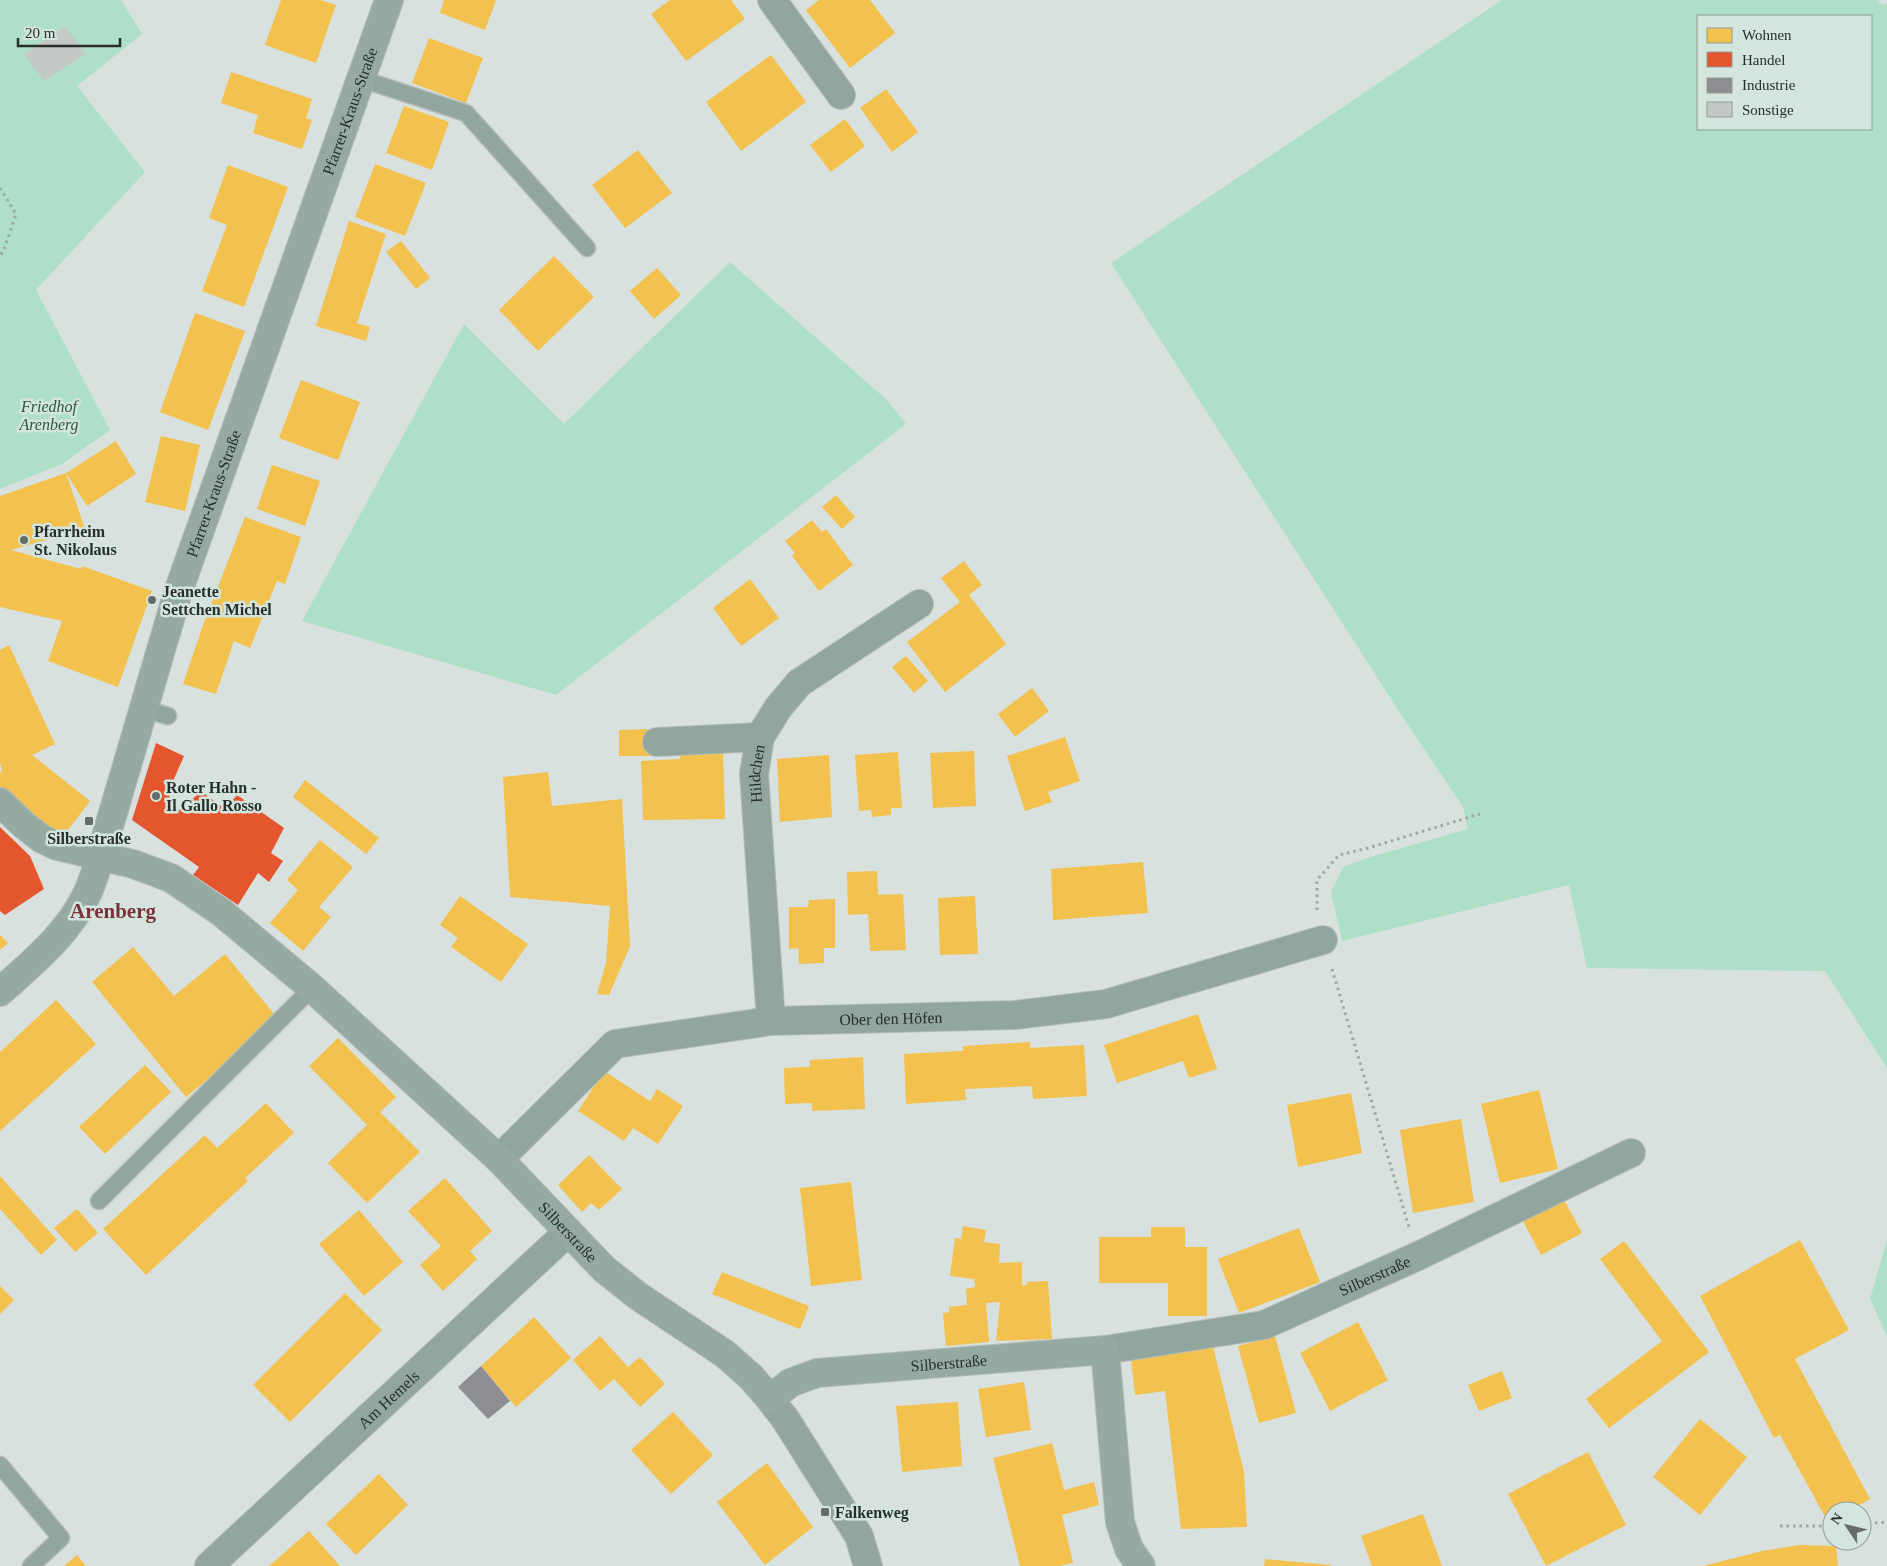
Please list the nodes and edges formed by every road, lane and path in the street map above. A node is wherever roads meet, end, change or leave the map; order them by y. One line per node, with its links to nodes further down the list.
1 (389, 0): 3 (street, Pfarrer-Kraus-Straße)
2 (772, 0): 4 (street)
3 (361, 79): 6 (lane); 13 (street, Pfarrer-Kraus-Straße)
4 (841, 95)
5 (0, 188): 7 (path)
6 (587, 248)
7 (0, 255)
8 (919, 604): 9 (street, Hildchen)
9 (760, 737): 10 (street); 17 (street, Hildchen)
10 (657, 742)
11 (0, 802): 13 (street, Silberstraße)
12 (1480, 814): 14 (path)
13 (100, 857): 15 (street, Silberstraße); 16 (street, Pfarrer-Kraus-Straße)
14 (1324, 940): 17 (street, Ober den Höfen); 22 (path)
15 (312, 988): 19 (street, Silberstraße); 20 (lane)
16 (0, 992)
17 (771, 1021): 19 (street, Ober den Höfen)
18 (1630, 1153): 22 (street, Silberstraße)
19 (499, 1159): 21 (street, Silberstraße)
20 (99, 1201)
21 (568, 1232): 24 (street, Silberstraße); 31 (street, Am Hemels)
22 (1418, 1256): 23 (street, Silberstraße)
23 (1105, 1350): 24 (street, Silberstraße); 33 (street)
24 (770, 1399): 32 (street)
25 (0, 1465): 30 (lane)
26 (1887, 1522): 27 (path)
27 (1872, 1523)
28 (1780, 1526): 29 (path)
29 (1822, 1526)
30 (31, 1566)
31 (209, 1566)
32 (868, 1566)
33 (1141, 1566)

